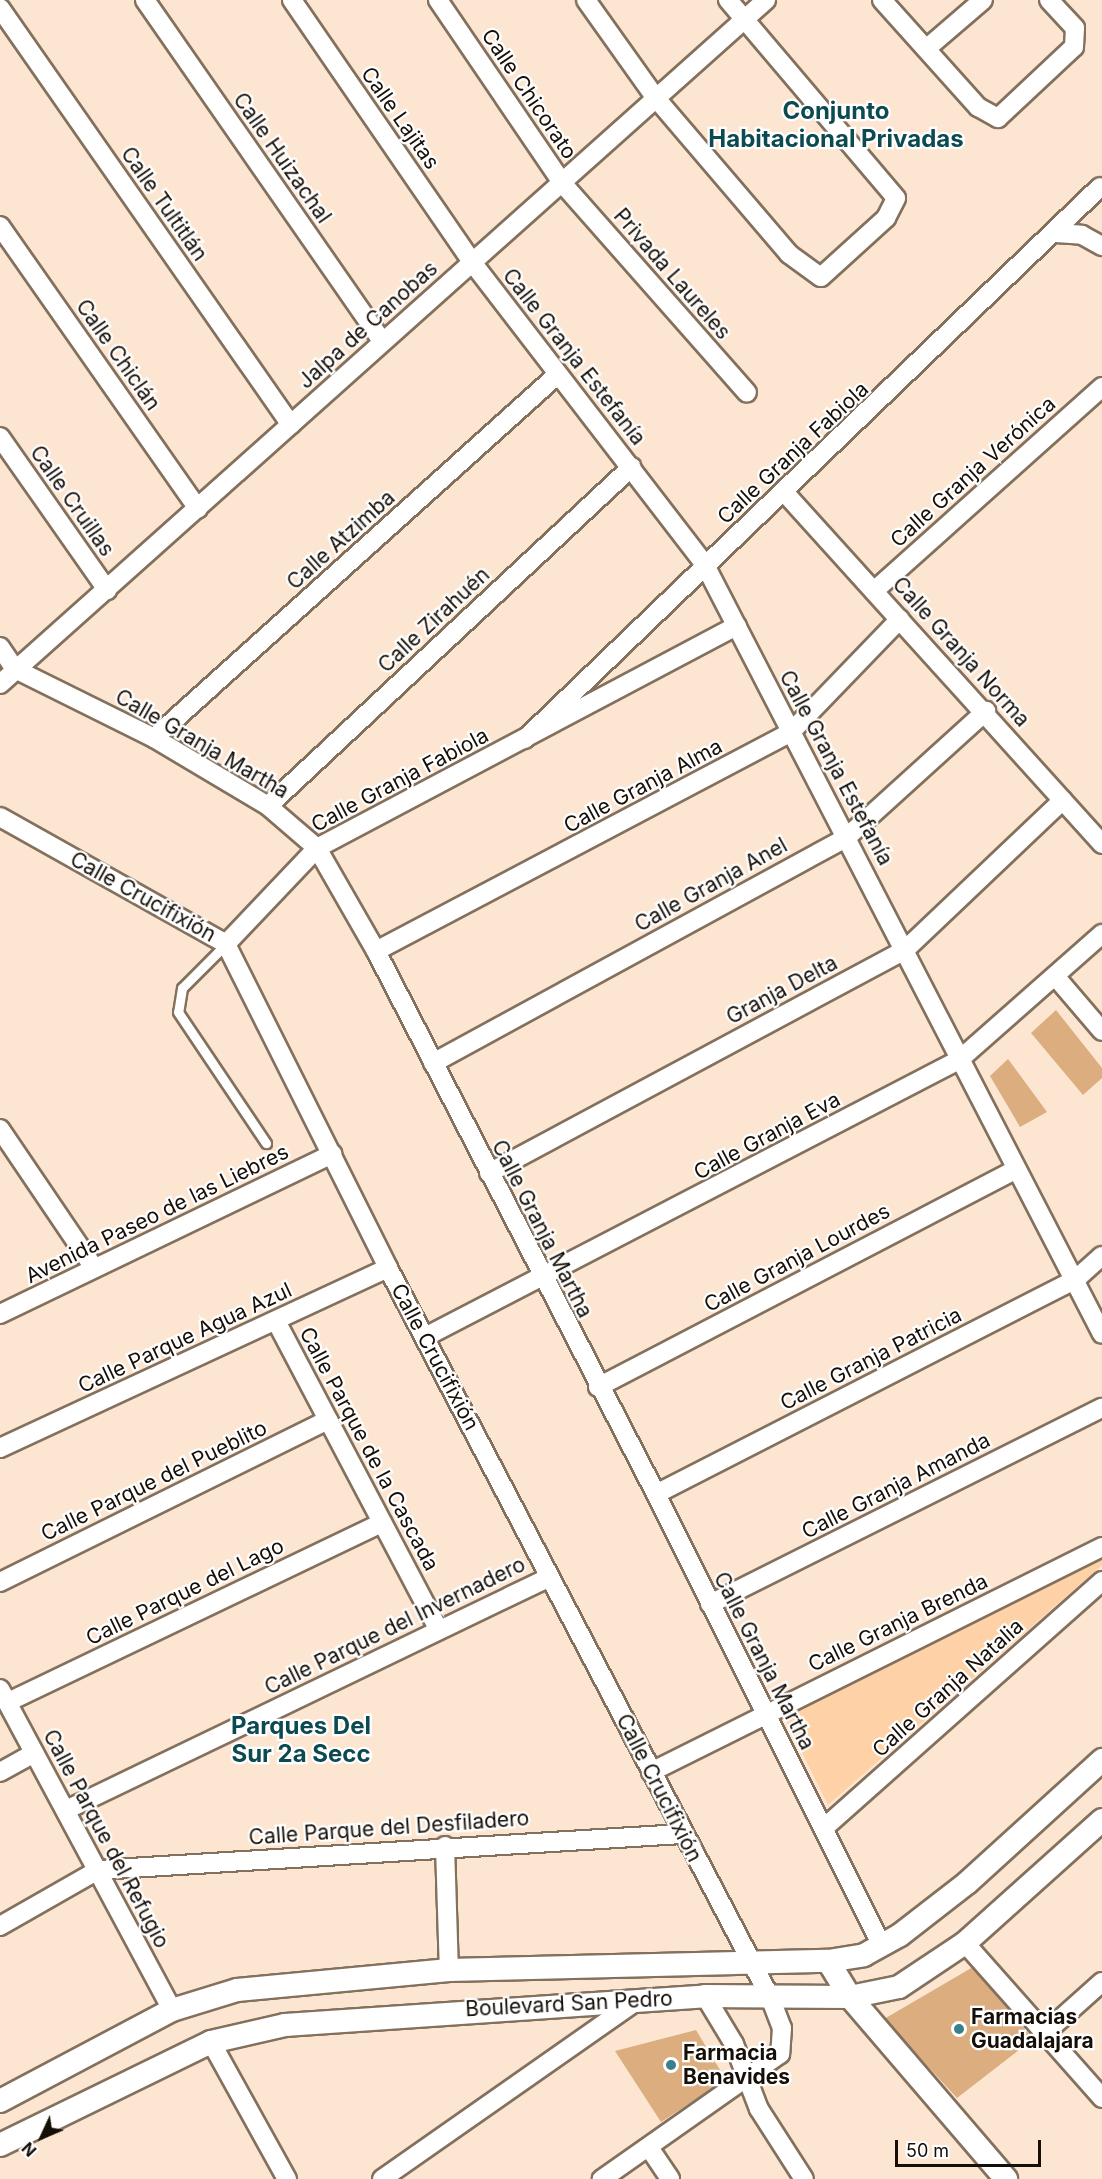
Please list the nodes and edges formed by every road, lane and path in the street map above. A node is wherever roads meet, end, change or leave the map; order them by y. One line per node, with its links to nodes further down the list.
1 (145, 0): 20 (street, Calle Huizachal)
2 (291, 0): 19 (street, Calle Lajitas)
3 (438, 0): 14 (street, Calle Chicorato)
4 (586, 0): 13 (street)
5 (728, 0): 11 (street)
6 (766, 0): 11 (street, Jalpa de Canobas)
7 (882, 0): 12 (street)
8 (982, 0): 12 (street)
9 (1049, 0): 12 (street)
10 (4, 7): 24 (street, Calle Tultitlán)
11 (743, 21): 13 (street, Jalpa de Canobas); 13 (street)
12 (926, 49)
13 (655, 97): 14 (street, Jalpa de Canobas)
14 (563, 184): 19 (street, Jalpa de Canobas); 23 (street, Privada Laureles)
15 (1100, 187): 17 (street, Calle Granja Fabiola)
16 (0, 226): 28 (street, Calle Chiclán)
17 (1056, 233): 18 (street); 27 (street, Calle Granja Fabiola)
18 (1102, 246)
19 (472, 261): 20 (street, Jalpa de Canobas); 21 (street, Calle Granja Estefanía)
20 (382, 341): 24 (street, Jalpa de Canobas)
21 (557, 375): 26 (street, Calle Granja Estefanía); 39 (street, Calle Atzimba)
22 (1102, 387): 31 (street, Calle Granja Verónica)
23 (747, 393)
24 (291, 425): 28 (street, Jalpa de Canobas)
25 (0, 437): 30 (street, Calle Cruillas)
26 (631, 467): 29 (street, Calle Granja Estefanía); 42 (street, Calle Zirahuén)
27 (784, 493): 29 (street, Calle Granja Fabiola); 31 (street, Calle Granja Norma)
28 (198, 509): 30 (street, Jalpa de Canobas)
29 (705, 565): 33 (street, Calle Granja Estefanía); 40 (street, Calle Granja Fabiola)
30 (107, 590): 35 (street, Jalpa de Canobas)
31 (874, 591): 32 (street, Calle Granja Norma)
32 (900, 619): 37 (street, Calle Granja Norma); 38 (street, Calle Granja Alma)
33 (736, 626): 38 (street, Calle Granja Estefanía); 40 (street, Calle Granja Fabiola)
34 (0, 647): 35 (street)
35 (15, 669): 36 (street, Jalpa de Canobas); 39 (street, Calle Granja Martha)
36 (0, 684)
37 (986, 711): 41 (street, Calle Granja Norma); 44 (street, Calle Granja Anel)
38 (790, 733): 44 (street, Calle Granja Estefanía); 50 (street, Calle Granja Alma)
39 (154, 738): 42 (street, Calle Granja Martha)
40 (525, 739): 46 (street, Calle Granja Fabiola)
41 (1063, 801): 45 (street, Calle Granja Norma); 49 (street, Granja Delta)
42 (268, 806): 46 (street, Calle Granja Martha)
43 (0, 817): 48 (street, Calle Crucifixión)
44 (847, 837): 49 (street, Calle Granja Estefanía); 54 (street, Calle Granja Anel)
45 (1102, 844)
46 (316, 848): 48 (street, Calle Granja Fabiola); 50 (street, Calle Granja Martha)
47 (1102, 934): 51 (street, Calle Granja Eva)
48 (226, 944): 56 (lane); 57 (street, Calle Crucifixión)
49 (906, 949): 53 (street, Calle Granja Estefanía); 59 (street, Granja Delta)
50 (376, 951): 54 (street, Calle Granja Martha)
51 (1055, 976): 52 (street); 53 (street, Calle Granja Eva)
52 (1102, 1032)
53 (959, 1060): 58 (street, Calle Granja Estefanía); 63 (street, Calle Granja Eva)
54 (433, 1063): 59 (street, Calle Granja Martha)
55 (0, 1129): 61 (street)
56 (266, 1143)
57 (333, 1154): 61 (street, Avenida Paseo de las Liebres); 62 (street, Calle Crucifixión)
58 (1016, 1169): 64 (street, Calle Granja Estefanía); 69 (street, Calle Granja Lourdes)
59 (489, 1173): 63 (street, Calle Granja Martha)
60 (1102, 1256): 64 (street, Calle Granja Patricia)
61 (93, 1268): 65 (street, Avenida Paseo de las Liebres)
62 (388, 1268): 66 (street, Calle Parque Agua Azul); 68 (street, Calle Crucifixión)
63 (541, 1280): 68 (street, Calle Granja Eva); 69 (street, Calle Granja Martha)
64 (1075, 1280): 67 (street, Calle Granja Estefanía); 73 (street, Calle Granja Patricia)
65 (0, 1314)
66 (276, 1321): 71 (street, Calle Parque de la Cascada); 72 (street, Calle Parque Agua Azul)
67 (1102, 1334)
68 (425, 1337): 76 (street, Calle Crucifixión)
69 (598, 1387): 73 (street, Calle Granja Martha)
70 (1102, 1408): 79 (street, Calle Granja Amanda)
71 (328, 1420): 74 (street, Calle Parque de la Cascada); 78 (street, Calle Parque del Pueblito)
72 (0, 1448)
73 (656, 1494): 79 (street, Calle Granja Martha)
74 (382, 1523): 80 (street, Calle Parque de la Cascada); 81 (street, Calle Parque del Lago)
75 (1102, 1547): 82 (street, Calle Granja Brenda)
76 (550, 1577): 80 (street, Calle Parque del Invernadero); 86 (street, Calle Crucifixión)
77 (1102, 1581): 89 (street, Calle Granja Natalia)
78 (0, 1582)
79 (710, 1604): 82 (street, Calle Granja Martha)
80 (439, 1630): 87 (street, Calle Parque del Invernadero)
81 (4, 1696): 83 (street, Calle Parque del Refugio)
82 (765, 1714): 86 (street, Calle Granja Brenda); 89 (street, Calle Granja Martha)
83 (34, 1753): 85 (street); 87 (street, Calle Parque del Refugio)
84 (1102, 1760): 95 (street)
85 (0, 1772)
86 (651, 1772): 90 (street, Calle Crucifixión)
87 (66, 1809): 92 (street, Calle Parque del Refugio)
88 (1102, 1820): 94 (street, Boulevard San Pedro)
89 (824, 1828): 95 (street, Calle Granja Martha)
90 (682, 1834): 91 (street, Calle Parque del Desfiladero); 96 (street, Calle Crucifixión)
91 (445, 1846): 92 (street, Calle Parque del Desfiladero); 98 (street)
92 (98, 1870): 93 (street); 104 (street, Calle Parque del Refugio)
93 (0, 1926)
94 (965, 1943): 102 (street, Boulevard San Pedro); 105 (street)
95 (882, 1946): 97 (street)
96 (749, 1959): 97 (street); 98 (street, Boulevard San Pedro); 101 (street, Calle Crucifixión)
97 (828, 1961): 102 (street)
98 (449, 1970): 104 (street, Boulevard San Pedro)
99 (1102, 1982): 105 (street)
100 (705, 1996): 101 (street, Boulevard San Pedro); 103 (street, Boulevard San Pedro); 107 (street)
101 (770, 1997): 102 (street, Boulevard San Pedro); 107 (street, Calle Crucifixión)
102 (850, 1997): 117 (street)
103 (638, 2000): 106 (street, Boulevard San Pedro); 113 (street)
104 (172, 2010): 109 (street, Boulevard San Pedro)
105 (1046, 2032): 108 (street)
106 (211, 2042): 110 (street, Boulevard San Pedro); 112 (street)
107 (746, 2081): 111 (street, Calle Crucifixión); 116 (street)
108 (1102, 2098)
109 (0, 2101)
110 (0, 2145)
111 (650, 2149): 114 (street, Calle Crucifixión); 115 (street)
112 (288, 2179)
113 (382, 2179)
114 (602, 2179)
115 (670, 2179)
116 (804, 2179)
117 (1006, 2179)

